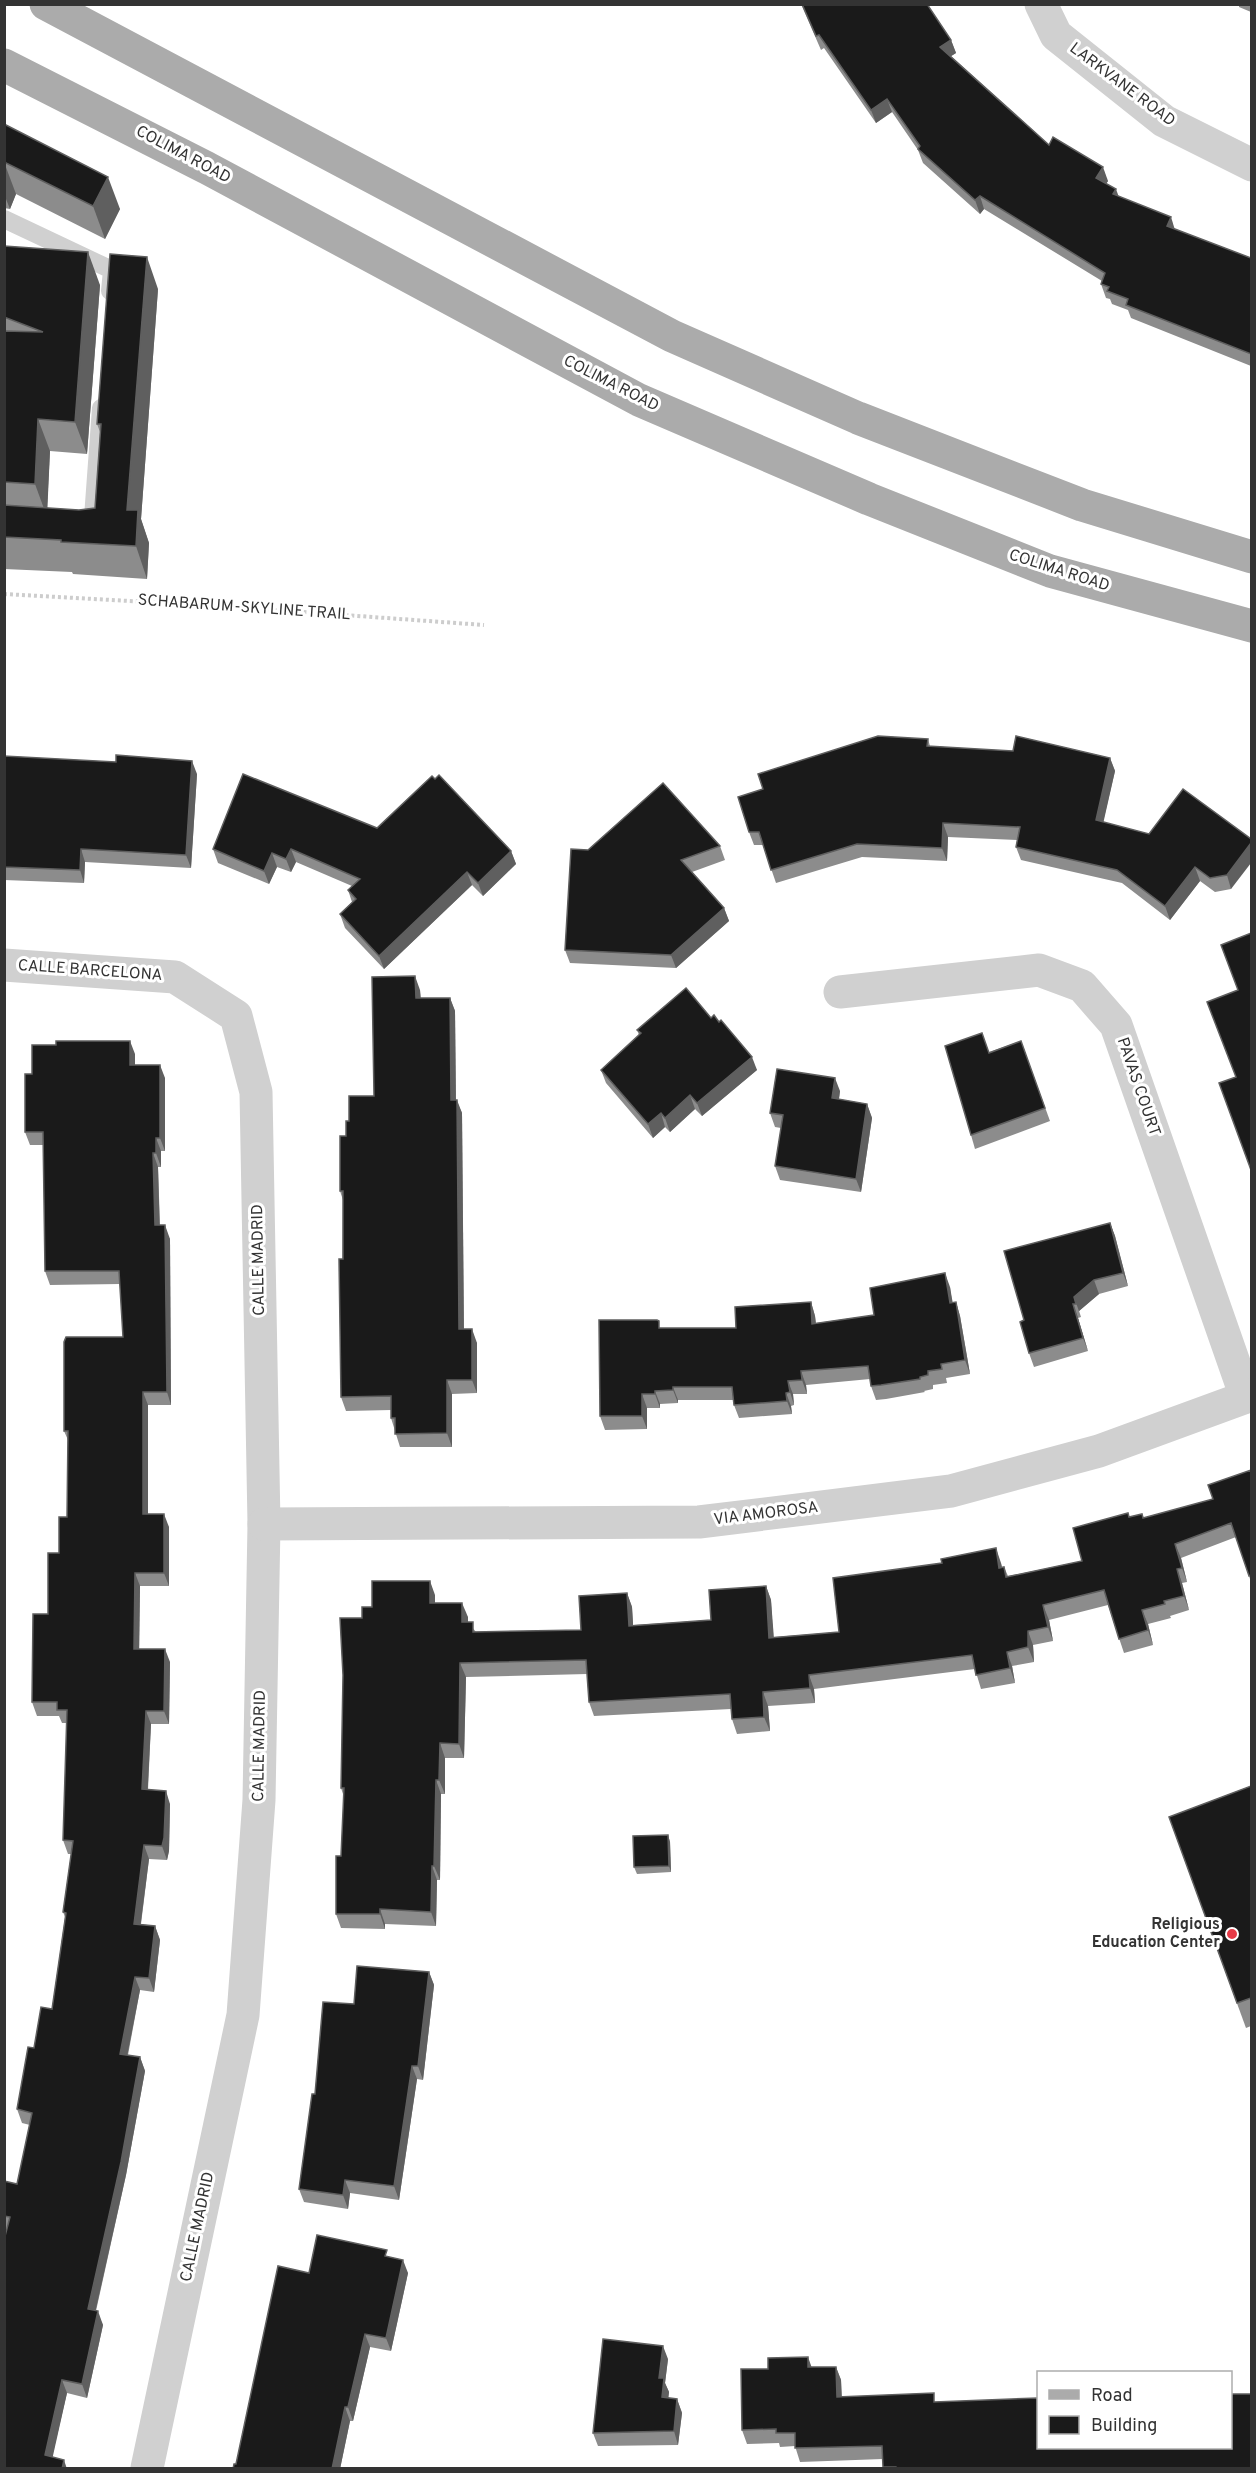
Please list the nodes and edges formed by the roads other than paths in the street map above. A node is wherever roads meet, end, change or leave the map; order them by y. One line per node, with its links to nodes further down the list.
1 (46, 4): 9 (main road)
2 (1041, 4): 4 (street, LARKVANE ROAD)
3 (4, 65): 10 (main road, COLIMA ROAD)
4 (1251, 165)
5 (4, 219): 6 (lane)
6 (109, 305)
7 (103, 388): 8 (lane)
8 (70, 530)
9 (1251, 557)
10 (1251, 626)
11 (4, 965): 13 (street, CALLE BARCELONA)
12 (840, 992): 14 (street, PAVAS COURT)
13 (236, 1016): 15 (street, CALLE MADRID)
14 (1249, 1396): 15 (street, VIA AMOROSA)
15 (264, 1524): 16 (street, CALLE MADRID)
16 (147, 2469)

